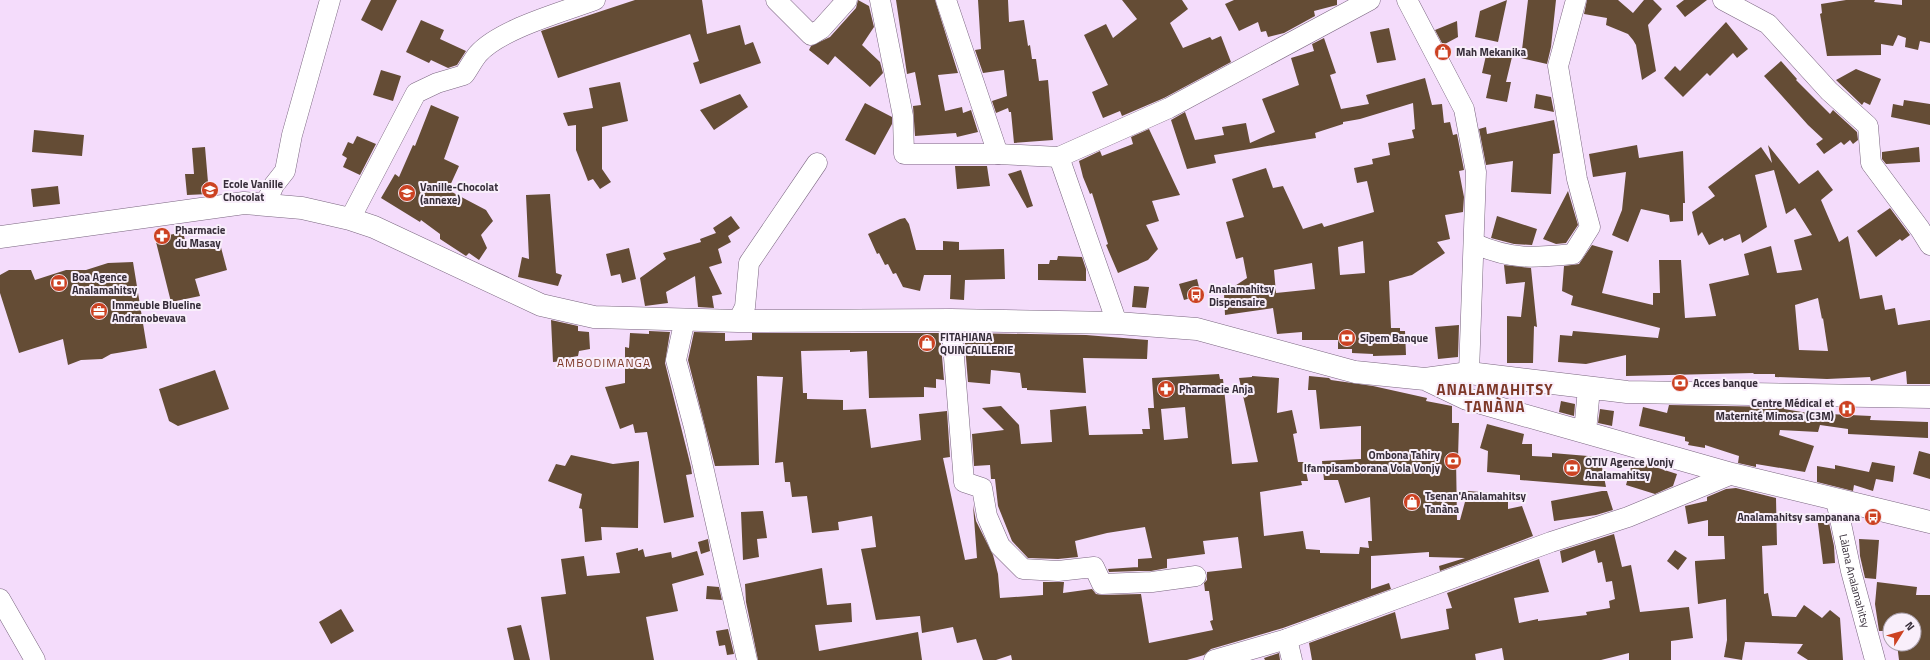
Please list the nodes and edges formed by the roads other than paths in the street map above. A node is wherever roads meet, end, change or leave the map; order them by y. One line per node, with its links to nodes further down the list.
1 (330, 0): 15 (street)
2 (595, 0): 11 (street)
3 (776, 0): 4 (street)
4 (846, 0)
5 (880, 0): 12 (street)
6 (946, 0): 12 (street)
7 (1370, 0): 13 (street)
8 (1407, 0): 18 (street)
9 (1576, 0): 18 (street)
10 (1724, 0): 19 (street)
11 (574, 4): 16 (street)
12 (998, 154): 13 (street)
13 (1059, 157): 23 (street)
14 (817, 163): 22 (street)
15 (265, 205): 16 (main road); 17 (main road)
16 (350, 219): 20 (main road)
17 (0, 237)
18 (1475, 244): 24 (street)
19 (1930, 245)
20 (685, 319): 22 (main road); 39 (street)
21 (951, 320): 22 (main road); 23 (main road); 35 (street)
22 (738, 321)
23 (1116, 323): 25 (main road)
24 (1469, 373): 25 (main road); 26 (main road); 29 (main road)
25 (1425, 379): 29 (main road)
26 (1533, 381): 27 (main road); 30 (main road)
27 (1589, 388): 28 (main road); 31 (main road)
28 (1930, 397)
29 (1467, 399): 30 (main road)
30 (1528, 416): 31 (main road)
31 (1585, 432): 32 (main road)
32 (1732, 474): 33 (main road); 37 (street)
33 (1836, 500): 34 (main road); 42 (street, Làlana Analamahitsy)
34 (1930, 522)
35 (1196, 576)
36 (0, 599): 38 (street)
37 (1288, 638): 40 (street); 41 (street)
38 (35, 660)
39 (747, 660)
40 (1214, 660)
41 (1292, 660)
42 (1875, 660)

